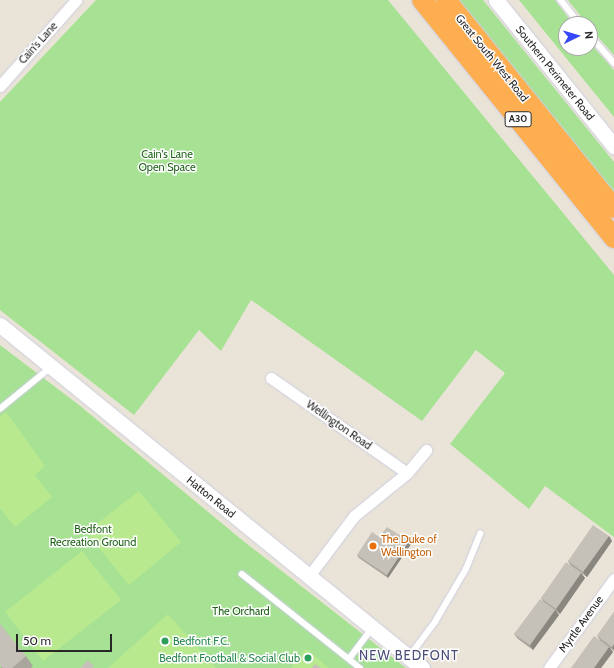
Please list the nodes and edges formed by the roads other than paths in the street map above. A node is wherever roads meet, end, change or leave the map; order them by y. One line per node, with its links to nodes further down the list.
1 (76, 0): 9 (street, Cain's Lane)
2 (422, 0): 12 (highway, Great South West Road / A30)
3 (446, 0): 11 (highway, Great South West Road / A30)
4 (496, 0): 10 (street, Southern Perimeter Road)
5 (562, 0): 6 (lane)
6 (574, 16)
7 (598, 44): 8 (lane)
8 (614, 63)
9 (0, 86)
10 (614, 146)
11 (614, 208)
12 (614, 238)
13 (0, 325): 14 (street, Hatton Road)
14 (51, 368): 16 (lane); 21 (street, Hatton Road)
15 (271, 378): 18 (street, Wellington Road)
16 (0, 409)
17 (426, 450): 18 (street)
18 (407, 473): 21 (street)
19 (480, 534): 24 (lane)
20 (242, 574): 25 (lane)
21 (309, 576): 23 (street, Hatton Road)
22 (614, 580): 28 (street, Myrtle Avenue)
23 (372, 628): 24 (street, Hatton Road); 25 (lane)
24 (409, 658): 27 (street, Hatton Road)
25 (349, 659): 26 (lane)
26 (360, 668)
27 (422, 668)
28 (549, 668)

